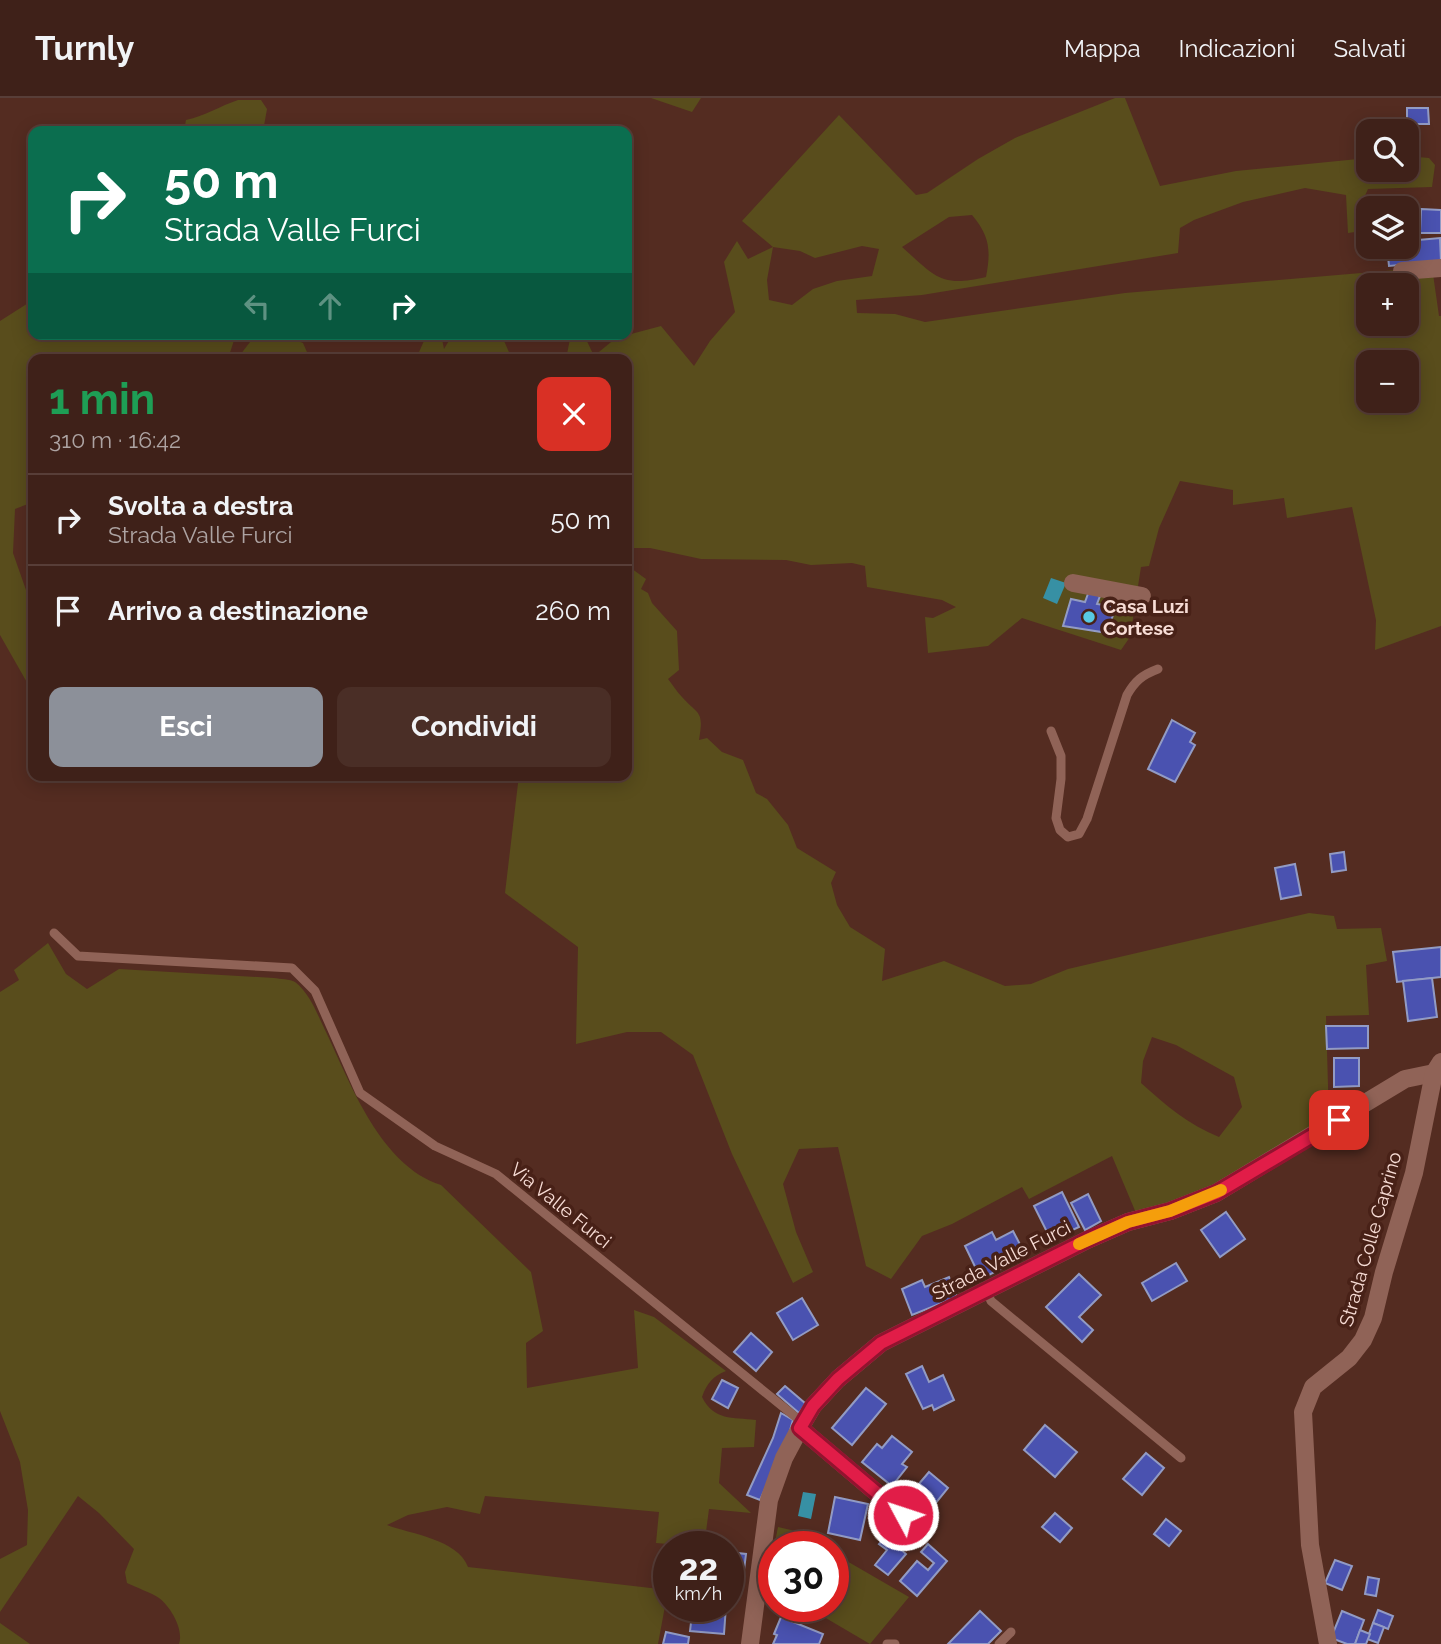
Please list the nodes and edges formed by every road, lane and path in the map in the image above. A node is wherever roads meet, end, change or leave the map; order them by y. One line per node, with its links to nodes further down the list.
1 (1441, 268): 2 (street)
2 (1402, 271)
3 (1073, 583): 4 (street)
4 (1142, 596)
5 (1158, 669): 6 (lane)
6 (1051, 731)
7 (54, 933): 10 (lane, Via Valle Furci)
8 (1438, 1067): 9 (street, Strada Valle Furci); 18 (street, Strada Colle Caprino)
9 (986, 1290): 10 (street, Strada Valle Furci); 11 (lane)
10 (802, 1426): 12 (street); 14 (street, Strada Valle Furci)
11 (1181, 1458)
12 (923, 1532)
13 (1010, 1632): 17 (lane)
14 (750, 1644)
15 (887, 1644): 16 (lane)
16 (895, 1644)
17 (999, 1644)
18 (1328, 1644)

